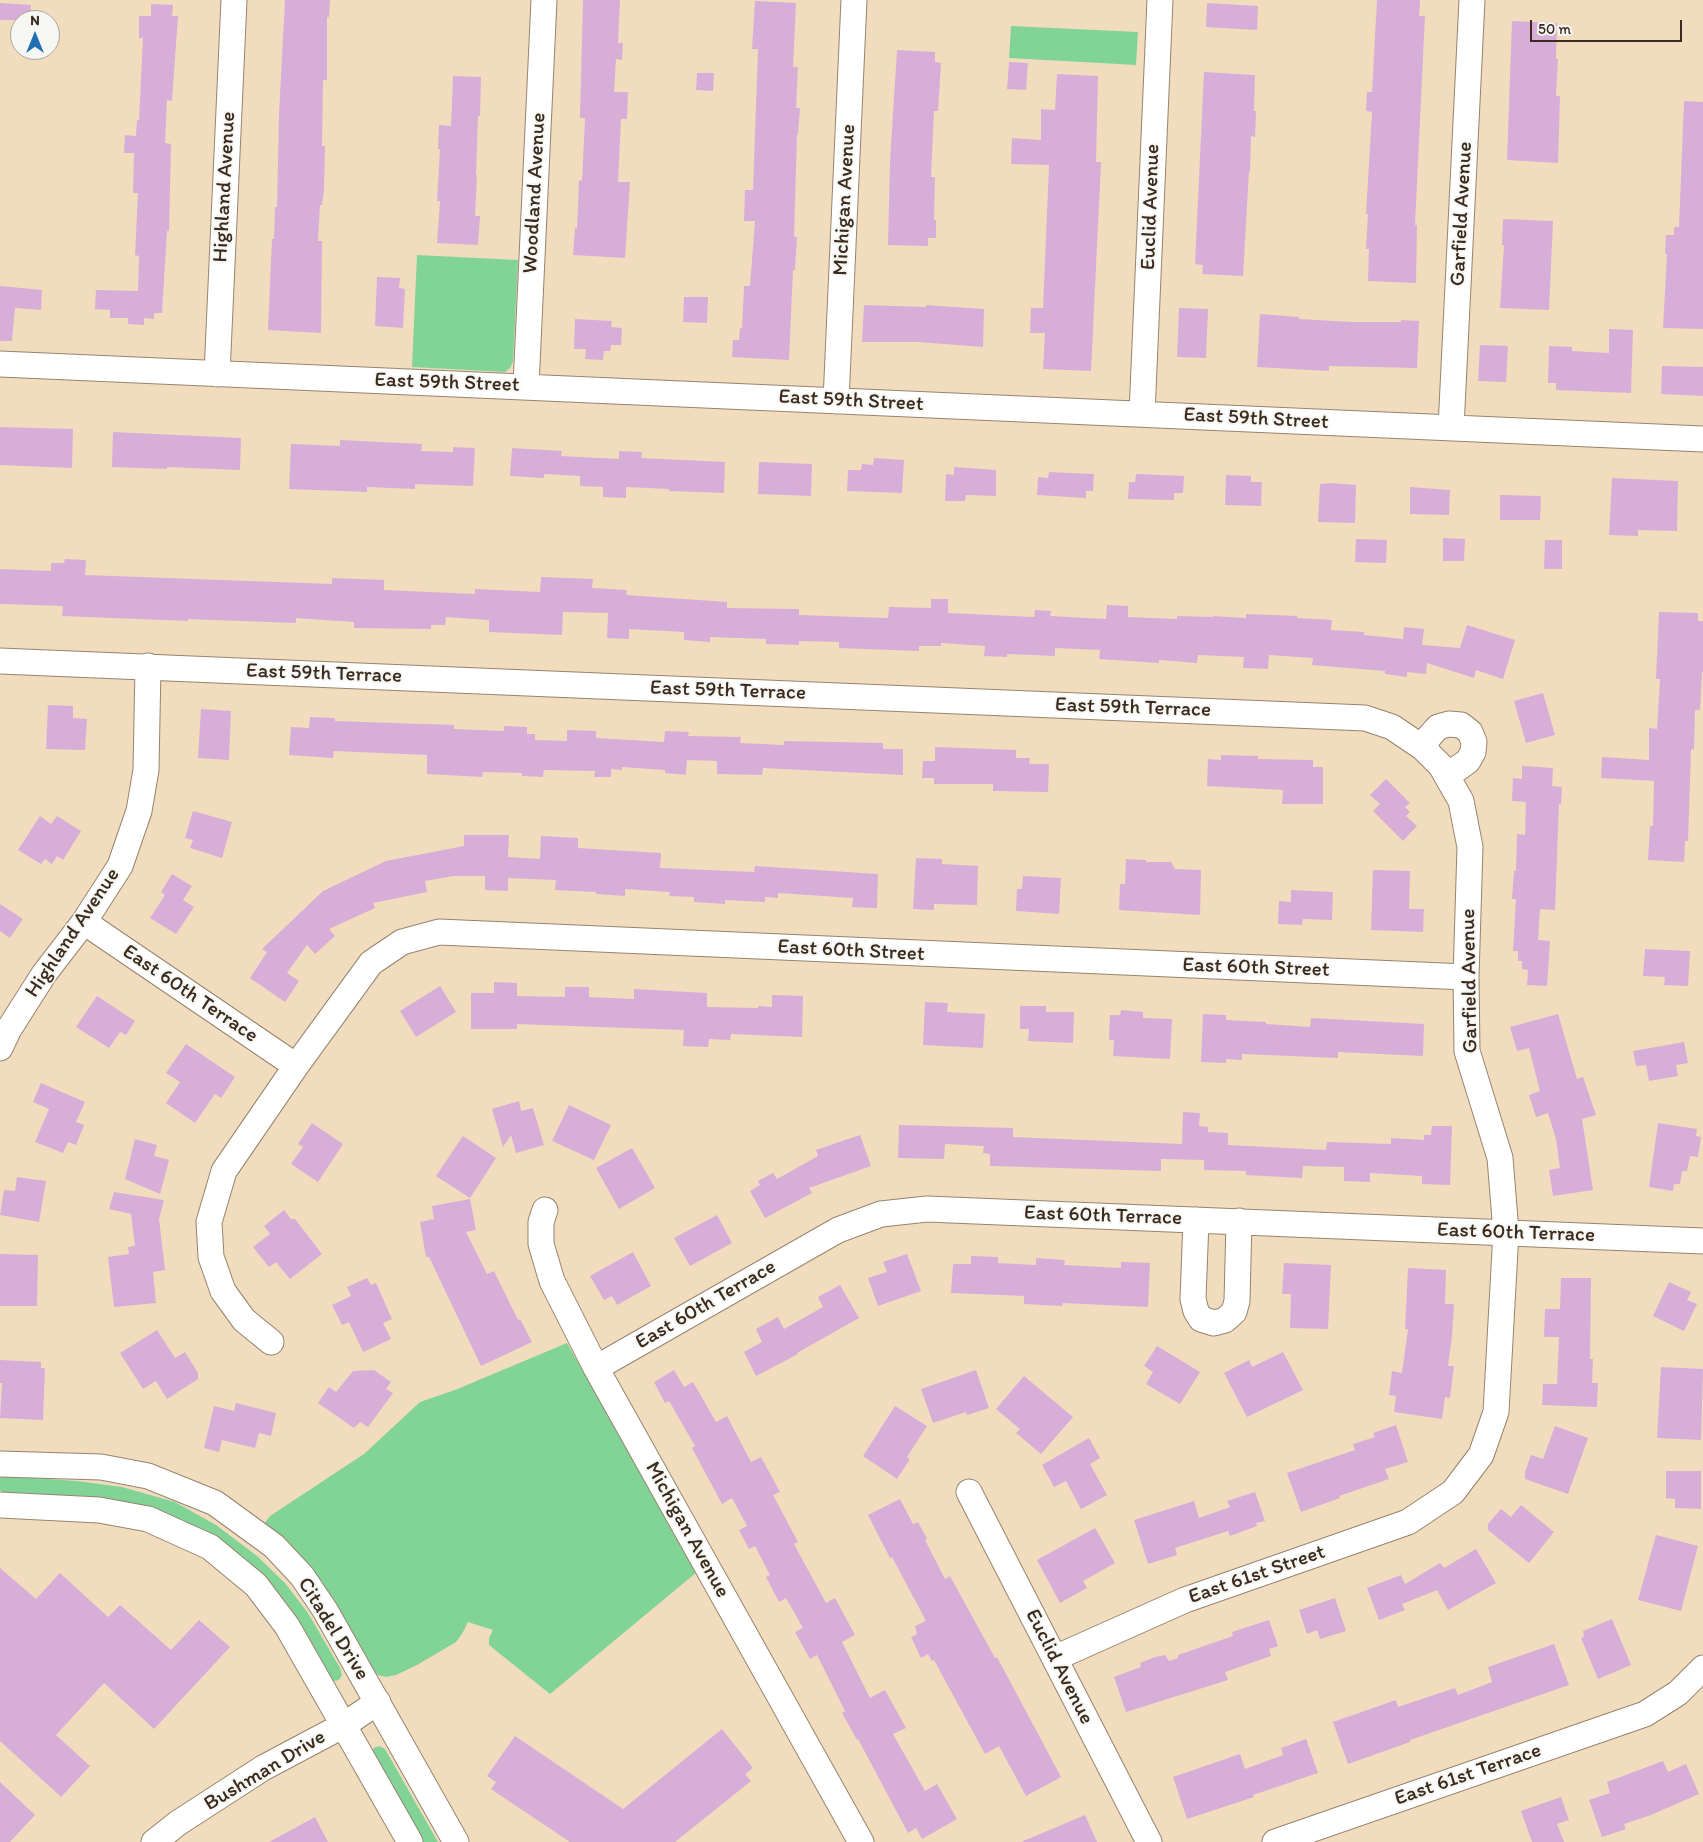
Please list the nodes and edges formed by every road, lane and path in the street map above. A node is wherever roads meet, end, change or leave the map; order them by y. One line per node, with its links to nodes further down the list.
1 (234, 0): 7 (street, Highland Avenue)
2 (544, 0): 8 (street, Woodland Avenue)
3 (854, 0): 9 (street, Michigan Avenue)
4 (1160, 0): 10 (street, Euclid Avenue)
5 (1472, 0): 11 (street, Garfield Avenue)
6 (0, 364): 7 (street, East 59th Street)
7 (217, 374): 8 (street, East 59th Street)
8 (526, 386): 9 (street, East 59th Street)
9 (836, 401): 10 (street, East 59th Street)
10 (1142, 414): 11 (street, East 59th Street)
11 (1451, 428): 12 (street, East 59th Street)
12 (1703, 439)
13 (0, 661): 14 (street, East 59th Terrace)
14 (148, 666): 15 (street, East 59th Terrace); 17 (street, Highland Avenue)
15 (1424, 748): 16 (street, East 59th Terrace); 16 (street)
16 (1444, 771): 18 (street, Garfield Avenue)
17 (84, 922): 19 (street, Highland Avenue); 20 (street, East 60th Terrace)
18 (1466, 977): 20 (street, East 60th Street); 24 (street, Garfield Avenue)
19 (0, 1048)
20 (296, 1066): 26 (street)
21 (545, 1210): 27 (street, Michigan Avenue)
22 (1196, 1220): 23 (street); 23 (street, East 60th Terrace); 27 (street, East 60th Terrace)
23 (1239, 1222): 24 (street, East 60th Terrace)
24 (1506, 1232): 25 (street, East 60th Terrace); 29 (street, Garfield Avenue)
25 (1703, 1240)
26 (271, 1342)
27 (596, 1368): 39 (street, Michigan Avenue)
28 (0, 1464): 34 (street, Citadel Drive)
29 (1457, 1488): 32 (street, East 61st Street)
30 (969, 1492): 32 (street, Euclid Avenue)
31 (0, 1505): 35 (street, Citadel Drive)
32 (1054, 1658): 40 (street, Euclid Avenue)
33 (1703, 1668): 41 (street, East 61st Terrace)
34 (378, 1702): 35 (street, Bushman Drive); 38 (street, Citadel Drive)
35 (344, 1725): 36 (street, Bushman Drive); 37 (street, Citadel Drive)
36 (154, 1842)
37 (410, 1842)
38 (456, 1842)
39 (861, 1842)
40 (1149, 1842)
41 (1275, 1842)

